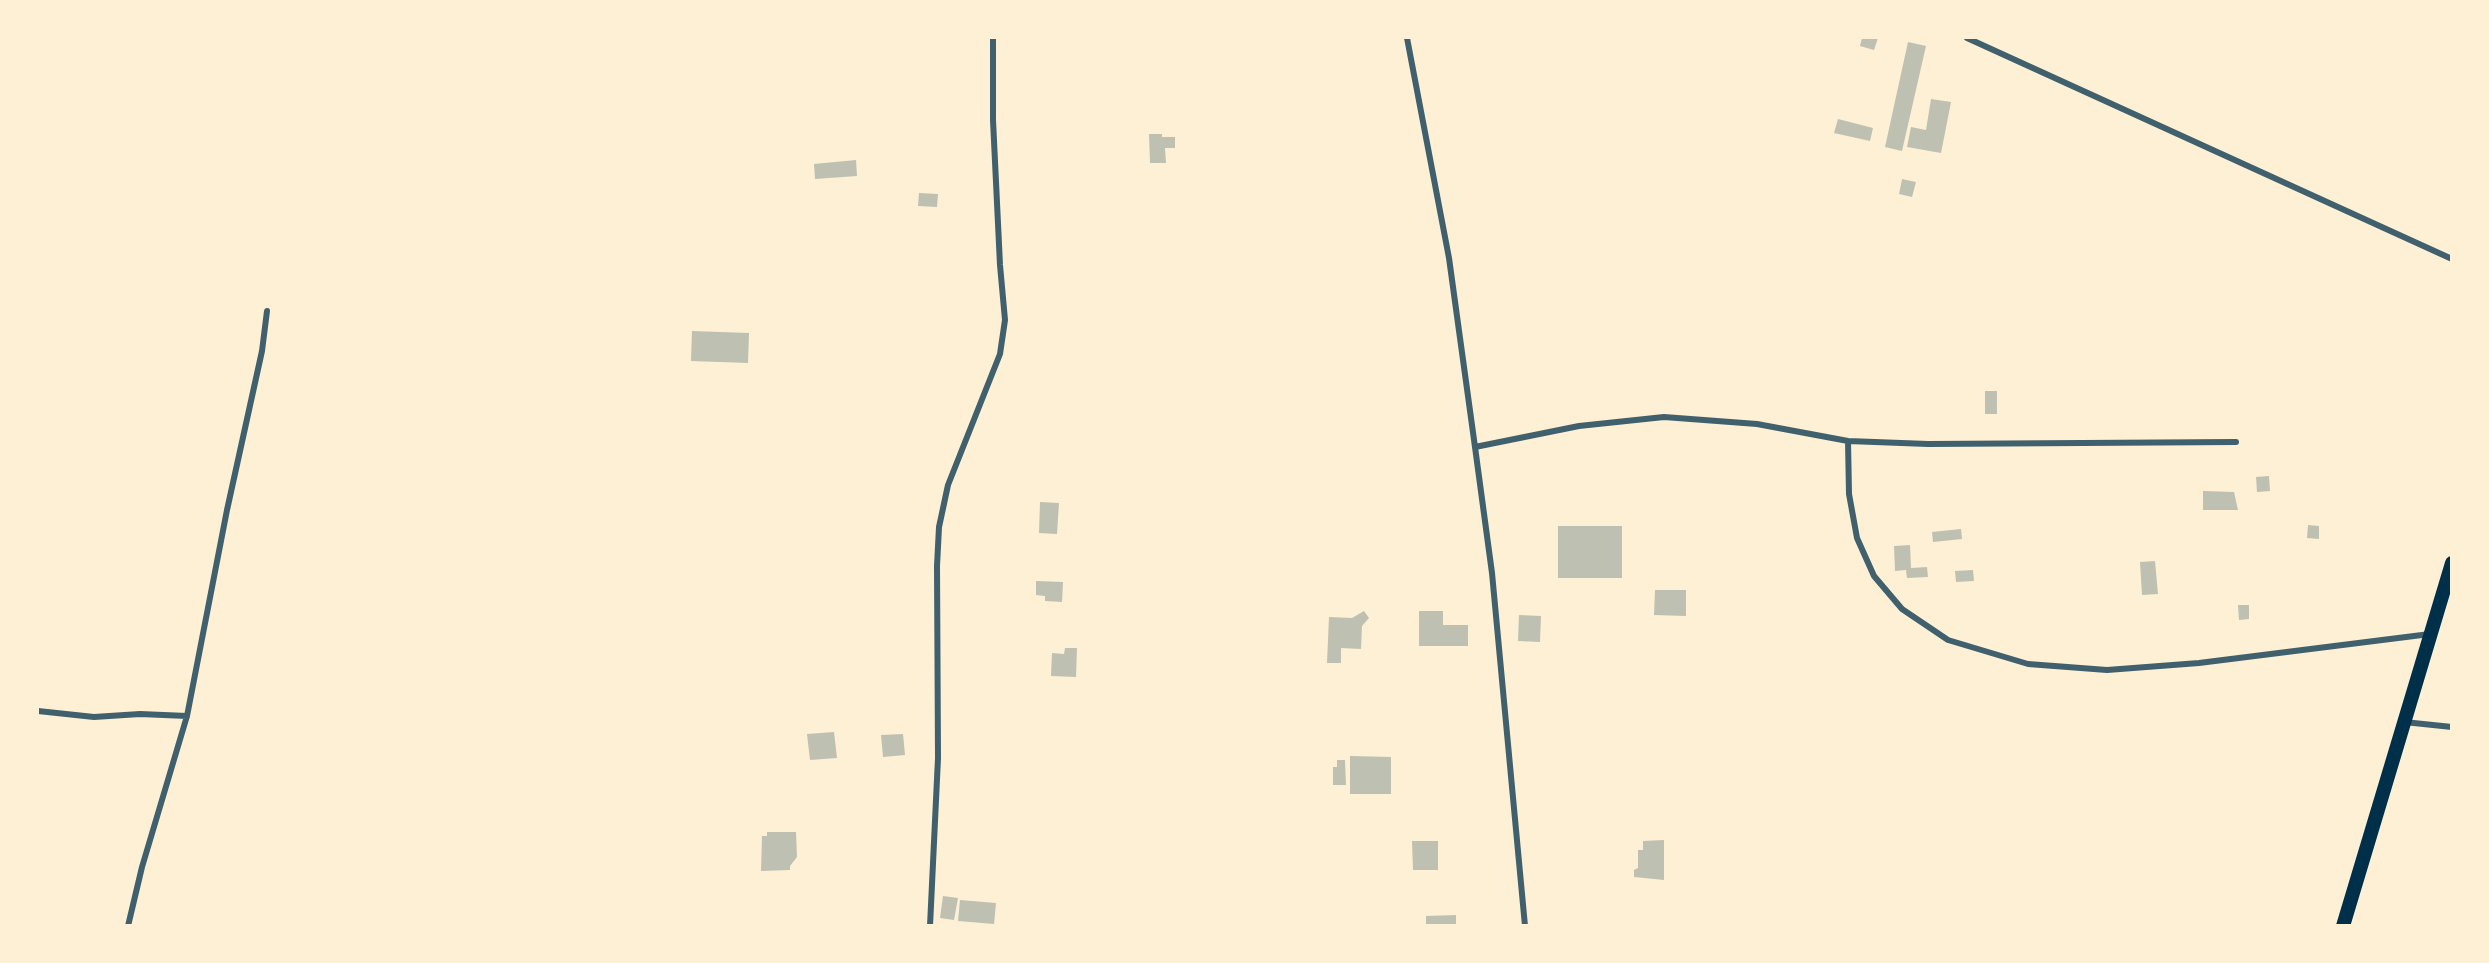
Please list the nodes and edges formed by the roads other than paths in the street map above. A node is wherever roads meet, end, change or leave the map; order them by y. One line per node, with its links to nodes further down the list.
1 (993, 38): 16 (street)
2 (1407, 38): 8 (street)
3 (1967, 38): 4 (street)
4 (2451, 259)
5 (267, 310): 12 (street)
6 (1848, 441): 7 (street); 8 (street); 10 (street)
7 (2236, 442)
8 (1475, 447): 17 (street)
9 (2451, 563): 10 (highway)
10 (2430, 634): 13 (highway)
11 (38, 711): 12 (street)
12 (187, 716): 15 (street)
13 (2404, 722): 14 (street); 18 (highway)
14 (2451, 727)
15 (128, 926)
16 (930, 926)
17 (1525, 926)
18 (2343, 926)

